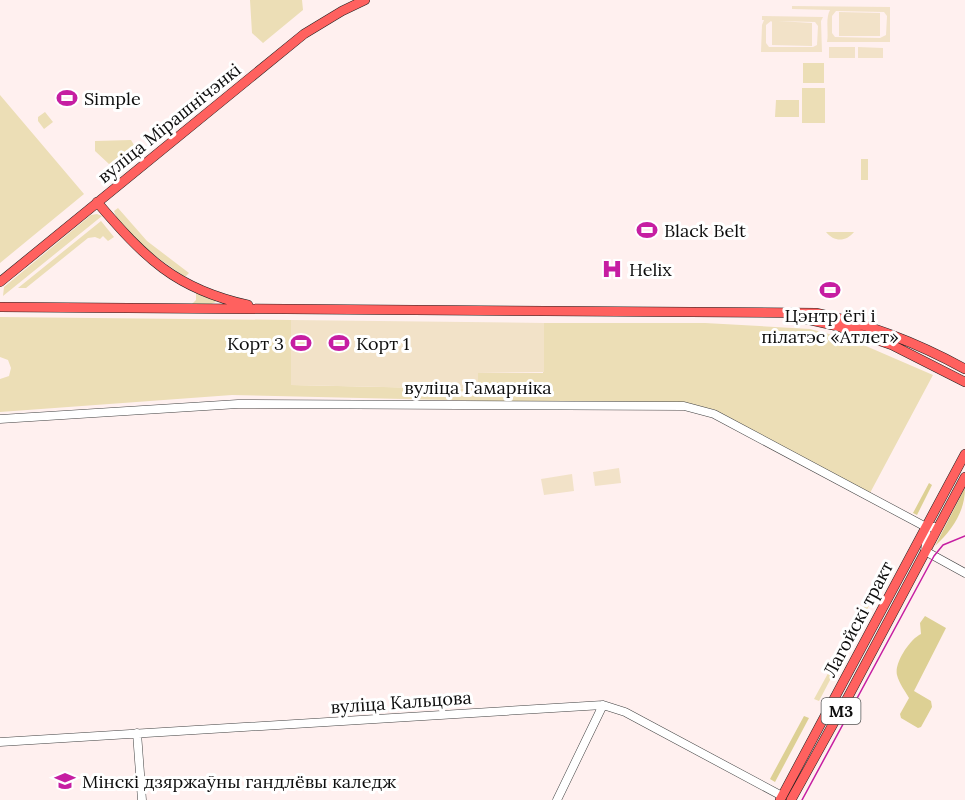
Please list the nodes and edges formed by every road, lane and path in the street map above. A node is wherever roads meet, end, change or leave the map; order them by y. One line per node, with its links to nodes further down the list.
1 (365, 0): 2 (main road, вуліца Мірашнічэнкі)
2 (97, 202): 3 (main road, вуліца Мірашнічэнкі); 5 (main road)
3 (0, 282)
4 (2, 306): 5 (main road)
5 (271, 309): 6 (main road)
6 (774, 312): 7 (main road); 8 (main road)
7 (918, 345): 8 (main road); 9 (main road)
8 (914, 356): 10 (main road)
9 (963, 367)
10 (965, 382)
11 (0, 419): 14 (street, вуліца Гамарніка)
12 (965, 454): 14 (main road, Лагойскі тракт / М3)
13 (965, 477): 15 (main road, Лагойскі тракт / М3)
14 (926, 527): 15 (street); 16 (street); 18 (main road, Лагойскі тракт / М3)
15 (938, 527): 16 (main road, Лагойскі тракт / М3)
16 (925, 551): 17 (street); 19 (main road, Лагойскі тракт / М3)
17 (965, 573)
18 (838, 692): 19 (main road); 23 (main road, Лагойскі тракт / М3)
19 (848, 697): 23 (main road, Лагойскі тракт / М3)
20 (603, 705): 21 (street, вуліца Кальцова); 23 (street, вуліца Кальцова); 25 (street)
21 (137, 733): 22 (street, вуліца Кальцова); 24 (street)
22 (0, 742)
23 (786, 799)
24 (142, 800)
25 (557, 800)

